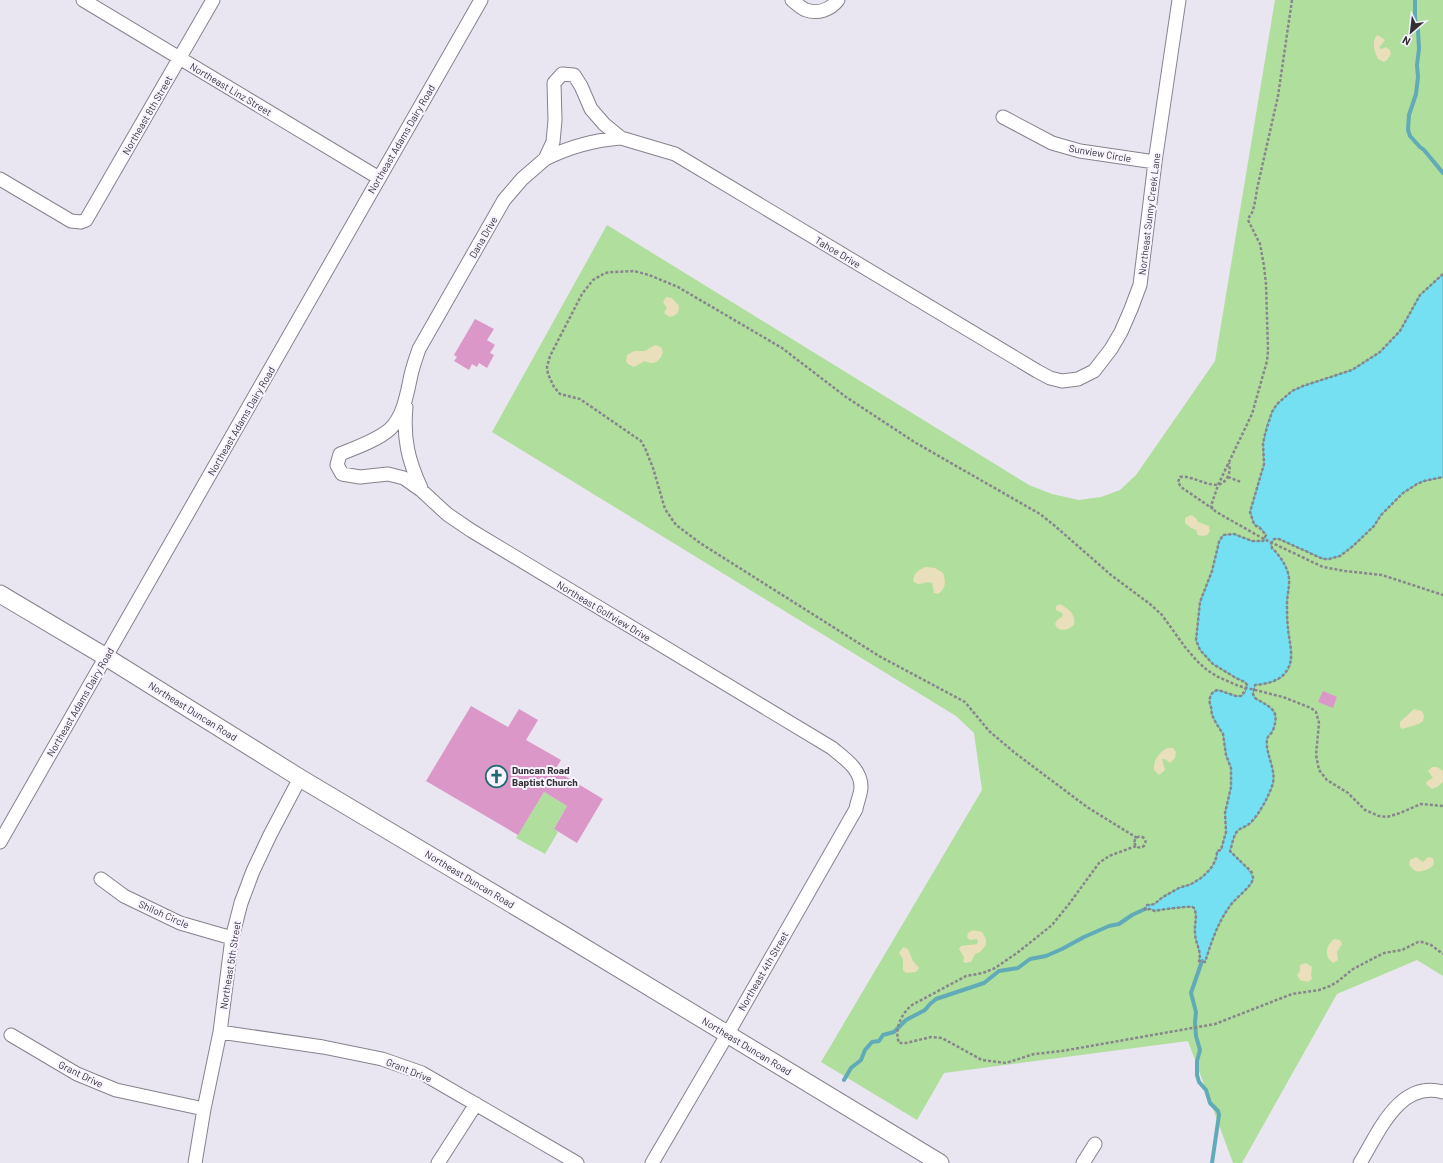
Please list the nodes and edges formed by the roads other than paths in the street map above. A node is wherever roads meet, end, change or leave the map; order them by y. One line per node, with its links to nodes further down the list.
1 (83, 0): 7 (street, Northeast Linz Street)
2 (213, 0): 7 (street, Northeast 8th Street)
3 (481, 0): 13 (street, Northeast Adams Dairy Road)
4 (792, 0): 5 (street)
5 (838, 0)
6 (1179, 0): 12 (street, Northeast Sunny Creek Lane)
7 (180, 58): 13 (street, Northeast Linz Street); 14 (street, Northeast 8th Street)
8 (554, 87): 10 (street, Tahoe Drive); 11 (street, Dana Drive)
9 (1003, 117): 12 (street, Sunview Circle)
10 (622, 138): 11 (street, Tahoe Drive); 15 (street, Tahoe Drive)
11 (545, 159): 16 (street, Dana Drive)
12 (1155, 162): 15 (street, Northeast Sunny Creek Lane)
13 (379, 178): 20 (street, Northeast Adams Dairy Road)
14 (0, 179)
15 (1050, 378)
16 (408, 393): 17 (street, Dana Drive); 18 (street, Dana Drive)
17 (342, 474): 18 (street, Northeast Golfview Drive)
18 (422, 490): 21 (street, Northeast Golfview Drive)
19 (0, 594): 20 (street, Northeast Duncan Road)
20 (106, 657): 22 (street, Northeast Duncan Road); 23 (street, Northeast Adams Dairy Road)
21 (858, 775): 28 (street, Northeast 4th Street)
22 (300, 778): 25 (street, Northeast 5th Street); 28 (street, Northeast Duncan Road)
23 (0, 842)
24 (101, 880): 25 (street, Shiloh Circle)
25 (232, 938): 26 (street, Northeast 5th Street)
26 (220, 1032): 30 (street, Grant Drive); 31 (street, Northeast 5th Street)
27 (10, 1035): 31 (street, Grant Drive)
28 (727, 1035): 36 (street, Northeast 4th Street); 37 (street, Northeast Duncan Road)
29 (1443, 1092): 39 (street)
30 (476, 1104): 34 (street); 35 (street, Grant Drive)
31 (204, 1110): 33 (street, Northeast 5th Street)
32 (1094, 1144): 38 (street)
33 (195, 1163)
34 (438, 1163)
35 (577, 1163)
36 (652, 1163)
37 (940, 1163)
38 (1083, 1163)
39 (1360, 1163)

